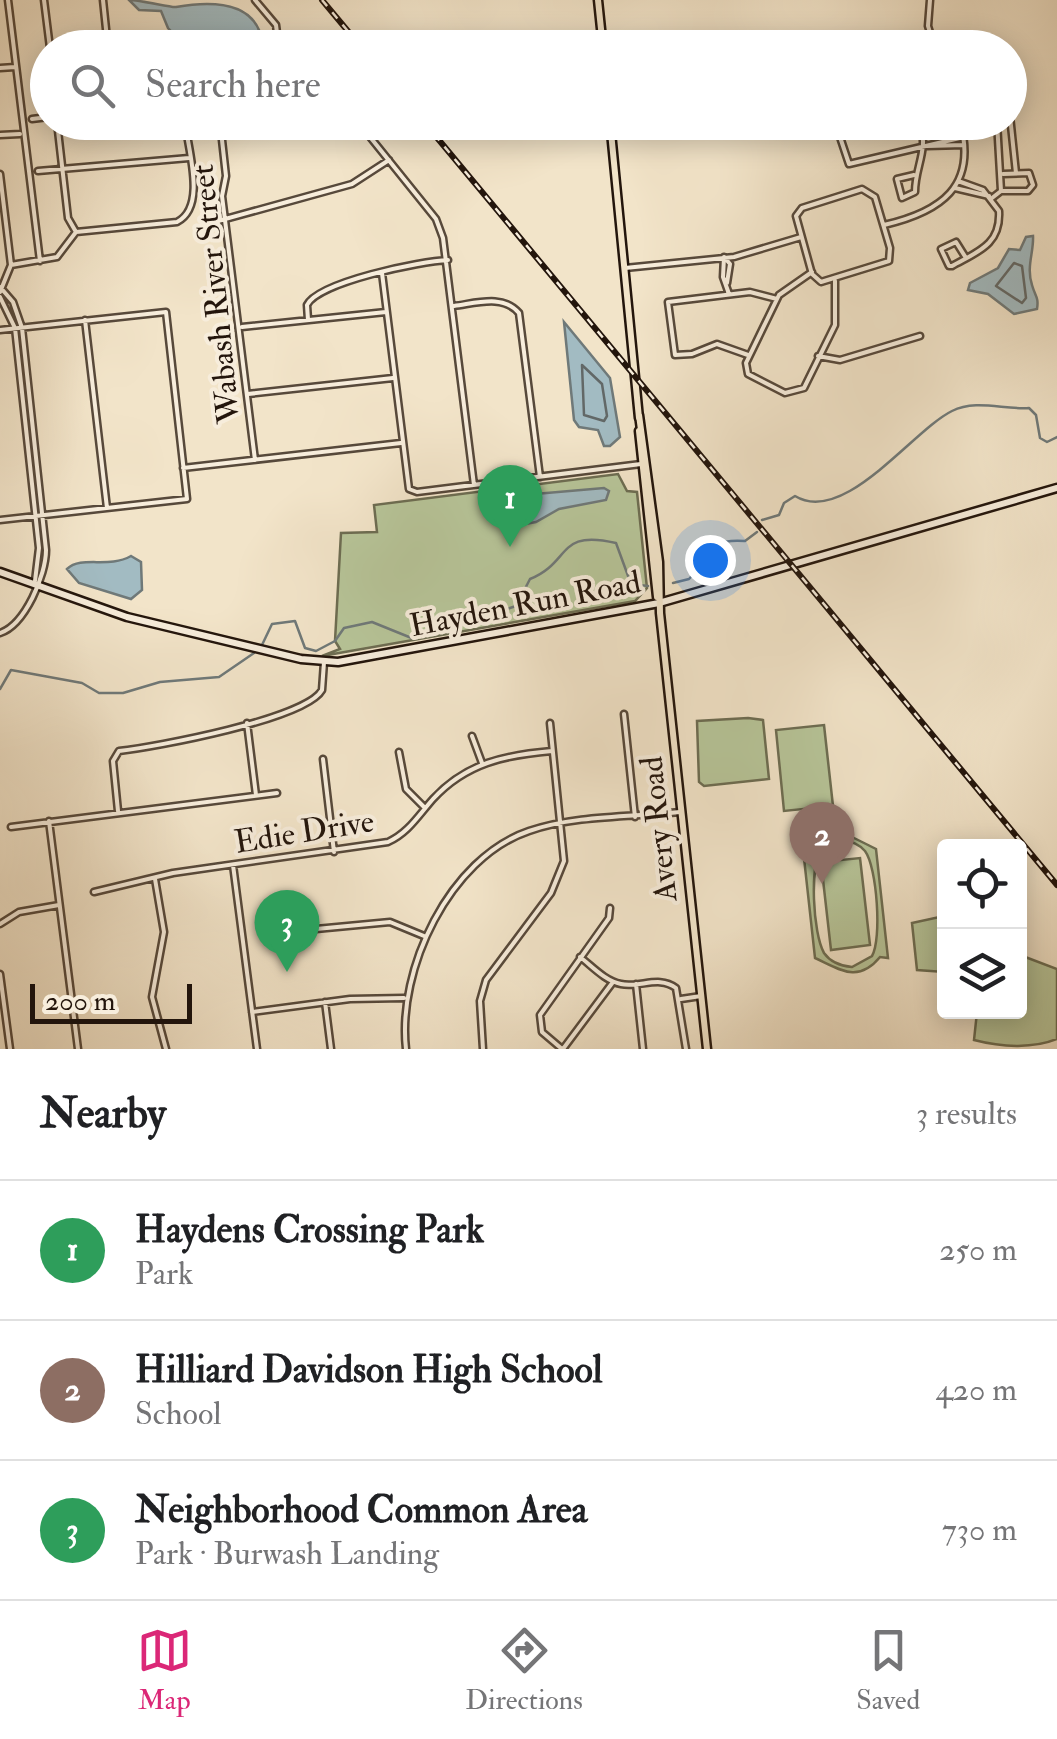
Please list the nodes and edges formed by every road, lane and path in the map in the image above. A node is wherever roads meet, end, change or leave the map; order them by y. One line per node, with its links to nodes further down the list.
1 (8, 0): 12 (street)
2 (44, 0): 7 (street)
3 (103, 0): 8 (street)
4 (255, 0): 9 (street)
5 (598, 0): 10 (main road)
6 (930, 0): 11 (street)
7 (48, 30)
8 (106, 30)
9 (277, 30)
10 (600, 30)
11 (931, 30)
12 (15, 67): 13 (street); 14 (street)
13 (0, 68)
14 (22, 134): 15 (street); 50 (street)
15 (0, 136)
16 (59, 140): 32 (street)
17 (186, 140): 29 (street)
18 (221, 140): 42 (street, Wabash River Street)
19 (373, 140): 30 (street)
20 (612, 140): 52 (main road, Avery Road)
21 (840, 140): 28 (street)
22 (925, 140): 28 (street)
23 (955, 140): 28 (street)
24 (964, 140): 27 (street)
25 (999, 140): 35 (street)
26 (1013, 140): 33 (street)
27 (964, 145): 28 (street); 37 (street)
28 (927, 146): 36 (street)
29 (188, 158): 32 (street); 45 (street)
30 (389, 160): 42 (street); 49 (street)
31 (38, 171): 32 (street)
32 (62, 171): 45 (street)
33 (1016, 172): 35 (street); 39 (street)
34 (0, 174): 41 (street)
35 (1002, 174): 39 (street)
36 (914, 175): 36 (street)
37 (958, 180): 38 (street); 40 (street)
38 (955, 188): 40 (street); 44 (street)
39 (1001, 191): 40 (street)
40 (990, 197): 48 (street)
41 (2, 202): 51 (street)
42 (225, 219): 43 (street); 64 (street, Wabash River Street)
43 (218, 221)
44 (883, 225): 46 (street); 55 (street)
45 (76, 232): 50 (street)
46 (802, 238): 47 (street); 53 (street)
47 (724, 257): 52 (street); 57 (street)
48 (966, 258): 48 (street)
49 (448, 260): 54 (street); 59 (street)
50 (40, 261): 51 (street)
51 (11, 264): 56 (street)
52 (624, 268): 71 (main road, Avery Road)
53 (812, 272): 55 (street); 58 (street)
54 (382, 273): 60 (street); 62 (street)
55 (834, 281): 68 (street)
56 (0, 291): 63 (street)
57 (729, 294): 58 (street); 67 (street)
58 (776, 300): 67 (street)
59 (454, 306): 76 (street); 77 (street)
60 (386, 312): 62 (street); 69 (street)
61 (85, 320): 63 (street); 75 (street); 79 (street)
62 (308, 320): 64 (street)
63 (18, 328): 65 (street); 80 (street); 81 (street)
64 (241, 328): 70 (street, Wabash River Street)
65 (0, 330)
66 (920, 336): 68 (street)
67 (748, 356): 68 (street)
68 (818, 356)
69 (394, 378): 70 (street); 72 (street)
70 (248, 394): 73 (street, Wabash River Street)
71 (639, 415): 74 (main road, Avery Road); 85 (main road, Avery Road)
72 (401, 442): 73 (street); 77 (street)
73 (255, 460): 75 (street)
74 (641, 464): 76 (street); 85 (main road, Avery Road)
75 (183, 468): 79 (street)
76 (540, 477): 77 (street)
77 (474, 484)
78 (1057, 488): 85 (main road, Hayden Run Road)
79 (106, 508): 80 (street)
80 (43, 515): 81 (street); 84 (street)
81 (36, 516): 82 (street); 84 (street)
82 (0, 520)
83 (0, 572): 84 (main road, Hayden Run Road)
84 (35, 586): 86 (street); 87 (main road, Hayden Run Road)
85 (659, 603): 87 (main road, Hayden Run Road); 100 (main road, Avery Road)
86 (0, 633)
87 (324, 662): 89 (street)
88 (624, 714): 101 (street)
89 (247, 722): 97 (street); 99 (street)
90 (550, 723): 92 (street)
91 (472, 736): 95 (street)
92 (552, 750): 95 (street, Edie Drive); 103 (street)
93 (399, 752): 98 (street)
94 (322, 759): 105 (street)
95 (482, 763): 98 (street, Edie Drive)
96 (278, 793): 97 (street)
97 (256, 795): 99 (street)
98 (425, 808): 105 (street, Edie Drive)
99 (118, 811): 102 (street)
100 (681, 812): 101 (street); 118 (main road, Avery Road)
101 (635, 816): 103 (street)
102 (49, 820): 104 (street); 109 (street)
103 (562, 825): 113 (street); 129 (street)
104 (11, 827)
105 (334, 852): 106 (street, Edie Drive)
106 (234, 865): 107 (street, Edie Drive); 122 (street)
107 (155, 878): 108 (street, Edie Drive); 125 (street)
108 (94, 892)
109 (59, 905): 111 (street); 124 (street)
110 (610, 908): 114 (street)
111 (0, 924)
112 (316, 929): 113 (street)
113 (424, 936): 119 (street)
114 (580, 957): 116 (street); 130 (street)
115 (0, 974): 123 (street)
116 (614, 982): 117 (street); 130 (street)
117 (636, 984): 120 (street); 131 (street)
118 (701, 996): 120 (street); 133 (main road, Avery Road)
119 (404, 998): 121 (street); 128 (street)
120 (680, 999): 132 (street)
121 (325, 1002): 122 (street); 127 (street)
122 (252, 1012): 126 (street)
123 (10, 1049)
124 (78, 1049)
125 (166, 1049)
126 (256, 1049)
127 (331, 1049)
128 (406, 1049)
129 (483, 1049)
130 (563, 1049)
131 (643, 1049)
132 (686, 1049)
133 (707, 1049)

